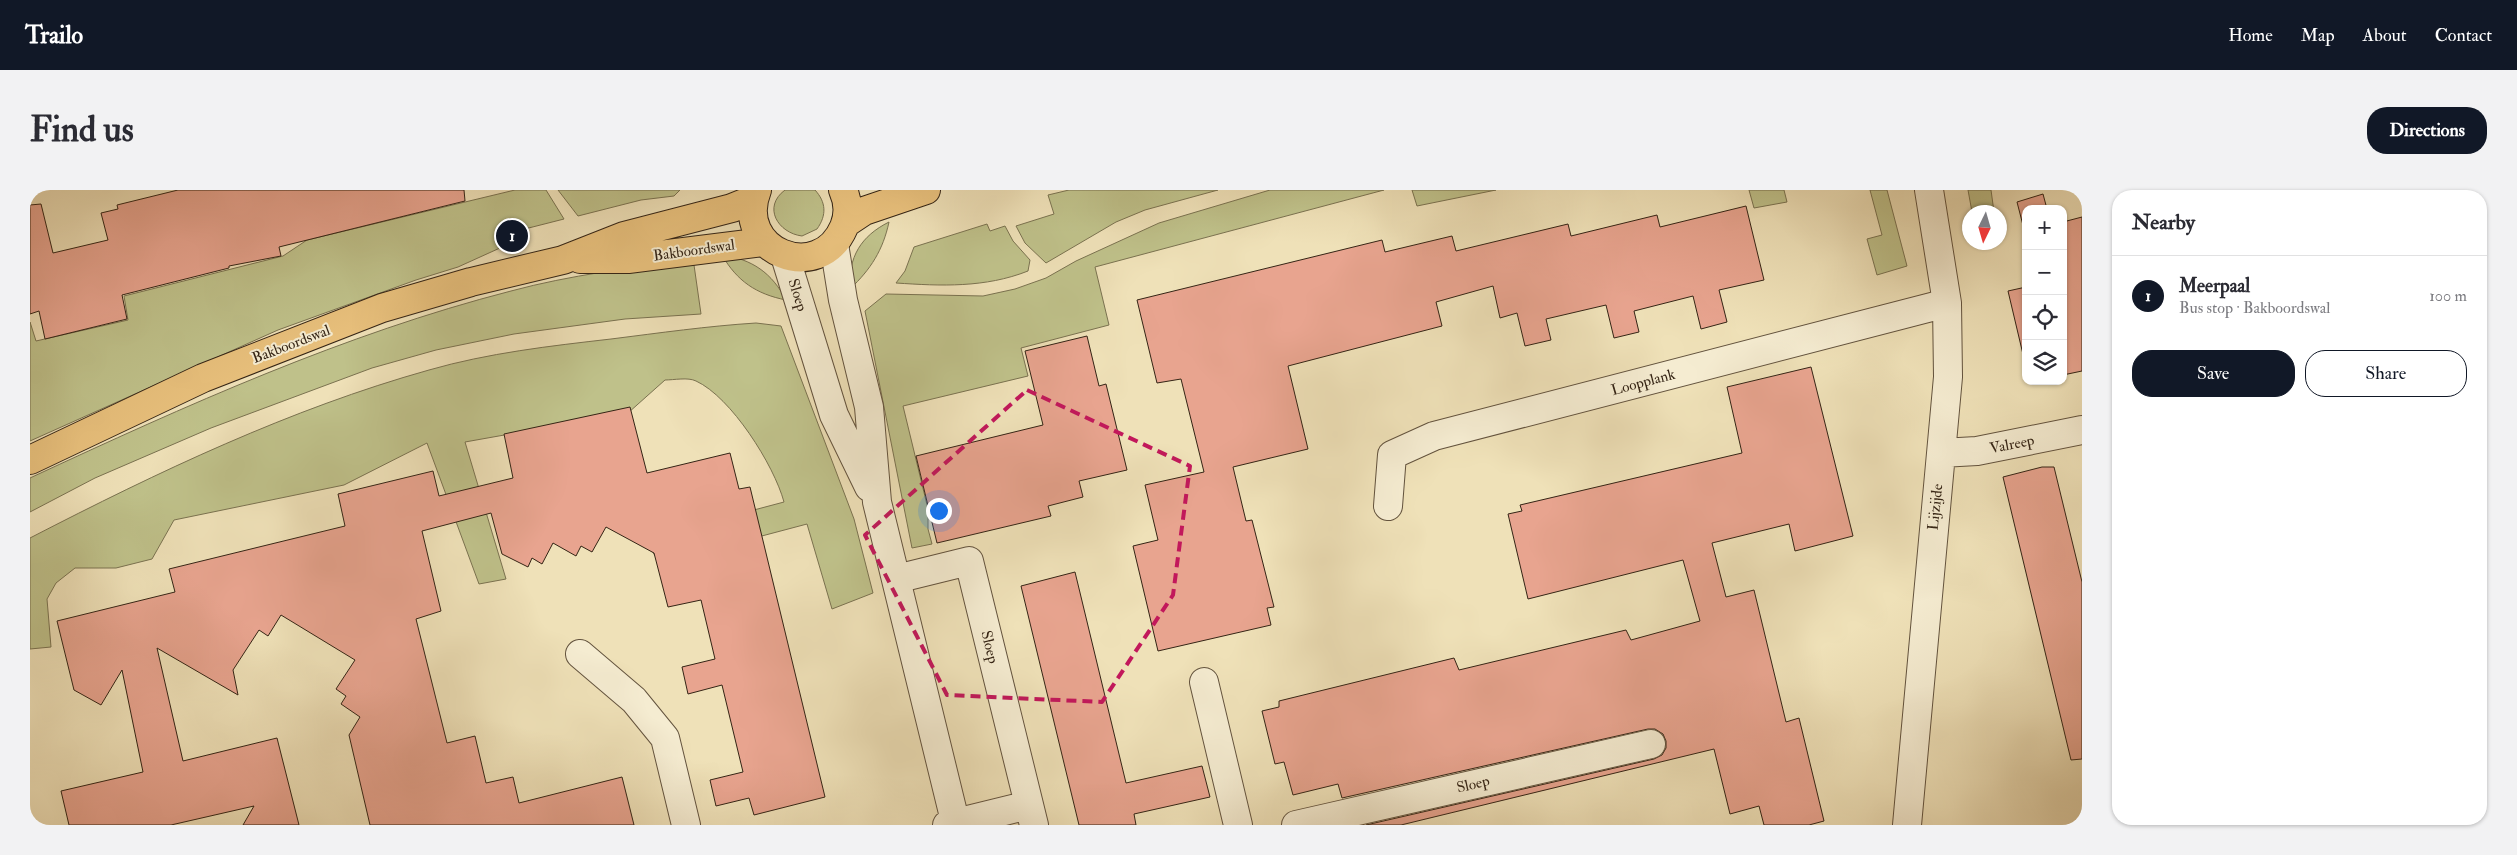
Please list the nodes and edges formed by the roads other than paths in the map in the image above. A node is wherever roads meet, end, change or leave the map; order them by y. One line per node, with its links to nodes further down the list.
1 (842, 190): 5 (main road)
2 (926, 190): 5 (main road)
3 (1929, 190): 8 (street, Lijzijde)
4 (756, 194): 6 (main road); 7 (main road, Bakboordswal)
5 (840, 233): 6 (main road, Bakboordswal); 12 (street, Sloep)
6 (775, 249): 7 (main road, Bakboordswal); 12 (street, Sloep)
7 (563, 260): 11 (main road, Bakboordswal)
8 (1947, 303): 10 (street, Lijzijde); 13 (street, Loopplank)
9 (2082, 430): 10 (street, Valreep)
10 (1941, 453): 23 (street, Lijzijde)
11 (30, 460)
12 (877, 502): 14 (street, Sloep)
13 (1388, 506)
14 (896, 579): 18 (street, Sloep); 19 (street, Sloep)
15 (580, 654): 20 (street)
16 (1204, 682): 21 (street)
17 (1651, 744): 22 (street, Sloep)
18 (1031, 815): 19 (street, Sloep)
19 (953, 824)
20 (686, 825)
21 (1238, 825)
22 (1296, 825)
23 (1907, 825)

